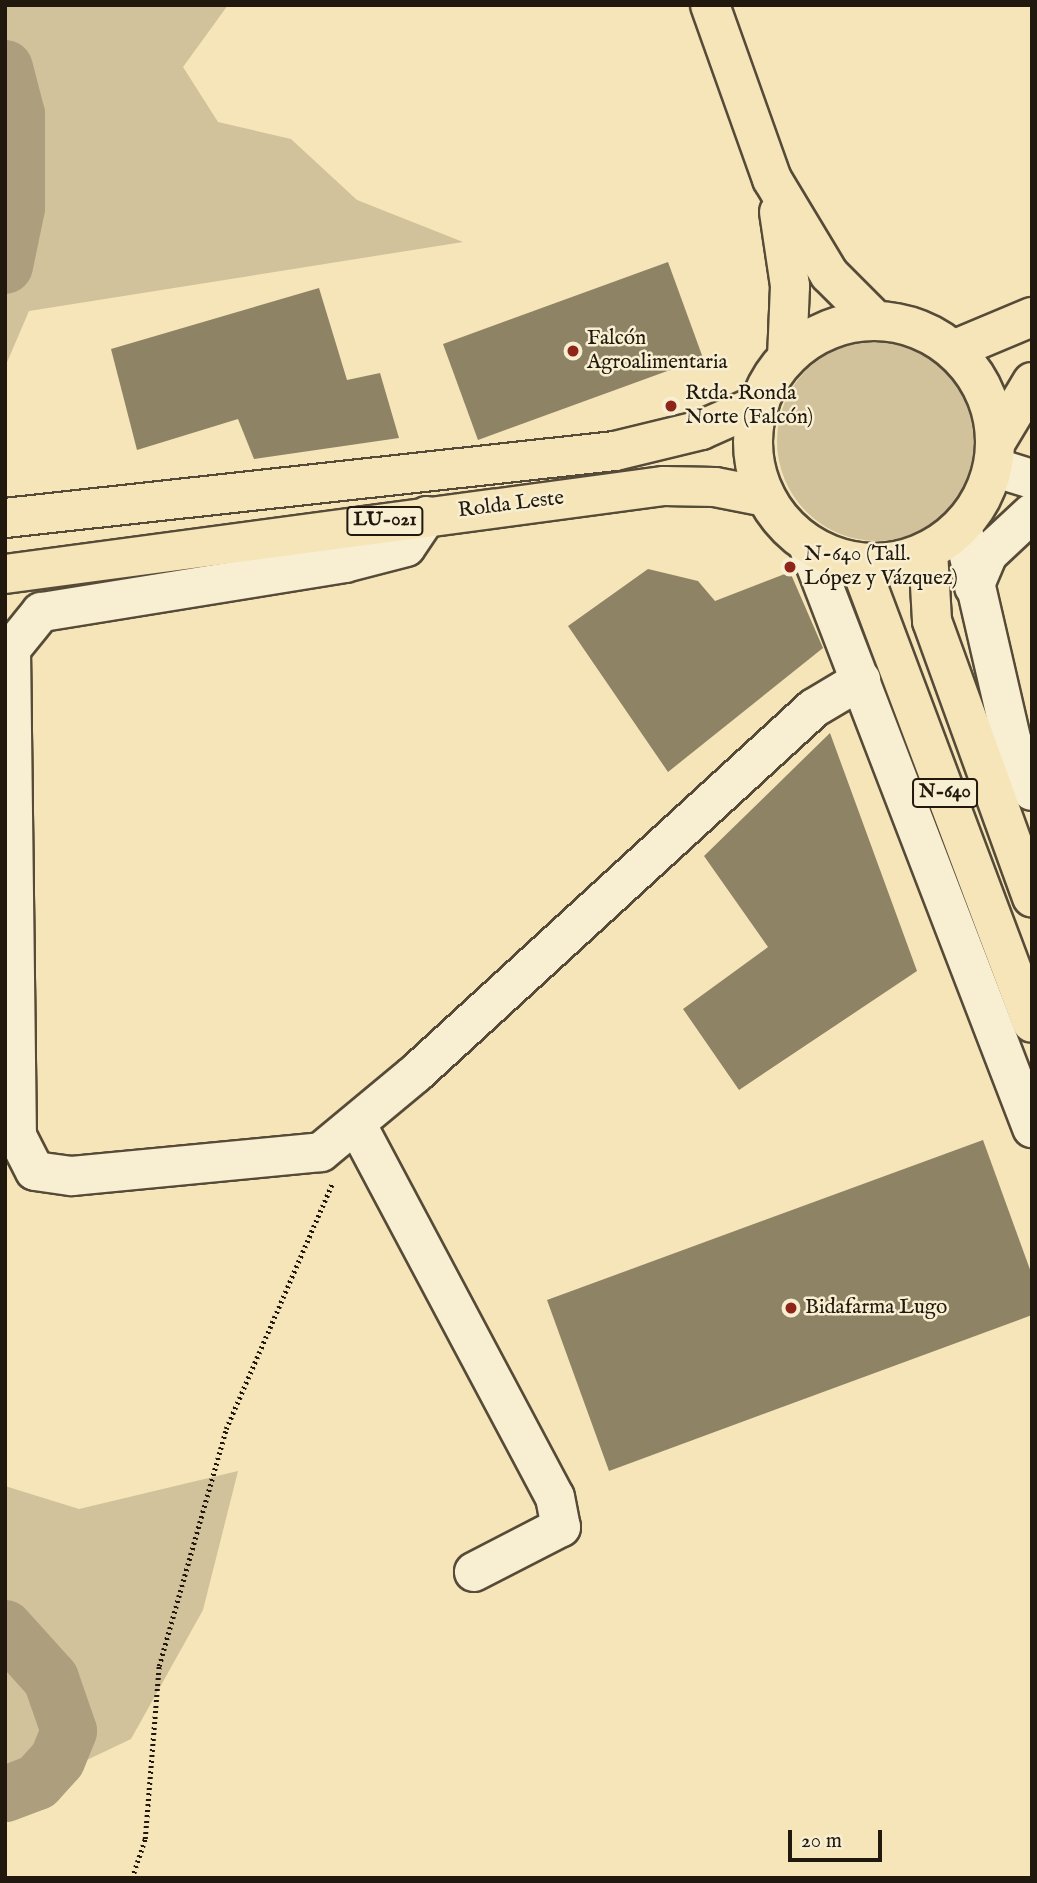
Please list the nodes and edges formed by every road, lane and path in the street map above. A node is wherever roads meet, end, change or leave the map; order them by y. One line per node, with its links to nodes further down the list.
1 (710, 5): 2 (main road)
2 (772, 179): 4 (main road); 6 (main road)
3 (1032, 317): 5 (main road)
4 (876, 321): 5 (main road); 6 (main road)
5 (953, 350): 9 (main road)
6 (787, 358): 8 (main road)
7 (1032, 382): 9 (main road)
8 (760, 404): 11 (main road); 14 (main road, Rolda Leste / LU-021)
9 (994, 454): 10 (street); 15 (main road)
10 (1032, 479)
11 (766, 497): 13 (main road, Rolda Leste / LU-021); 16 (main road)
12 (1032, 513): 20 (street)
13 (427, 516): 19 (main road, Rolda Leste / LU-021); 25 (street)
14 (5, 518)
15 (962, 526): 17 (main road); 20 (street)
16 (807, 543): 18 (main road); 21 (street)
17 (928, 551): 18 (main road); 23 (main road, N-640)
18 (859, 563): 24 (main road, N-640)
19 (5, 574)
20 (974, 587): 22 (street)
21 (861, 680): 25 (street); 26 (street)
22 (1032, 791)
23 (1032, 897)
24 (1032, 1023)
25 (357, 1125): 28 (street)
26 (1032, 1128)
27 (336, 1175): 29 (path)
28 (474, 1572)
29 (132, 1878)

